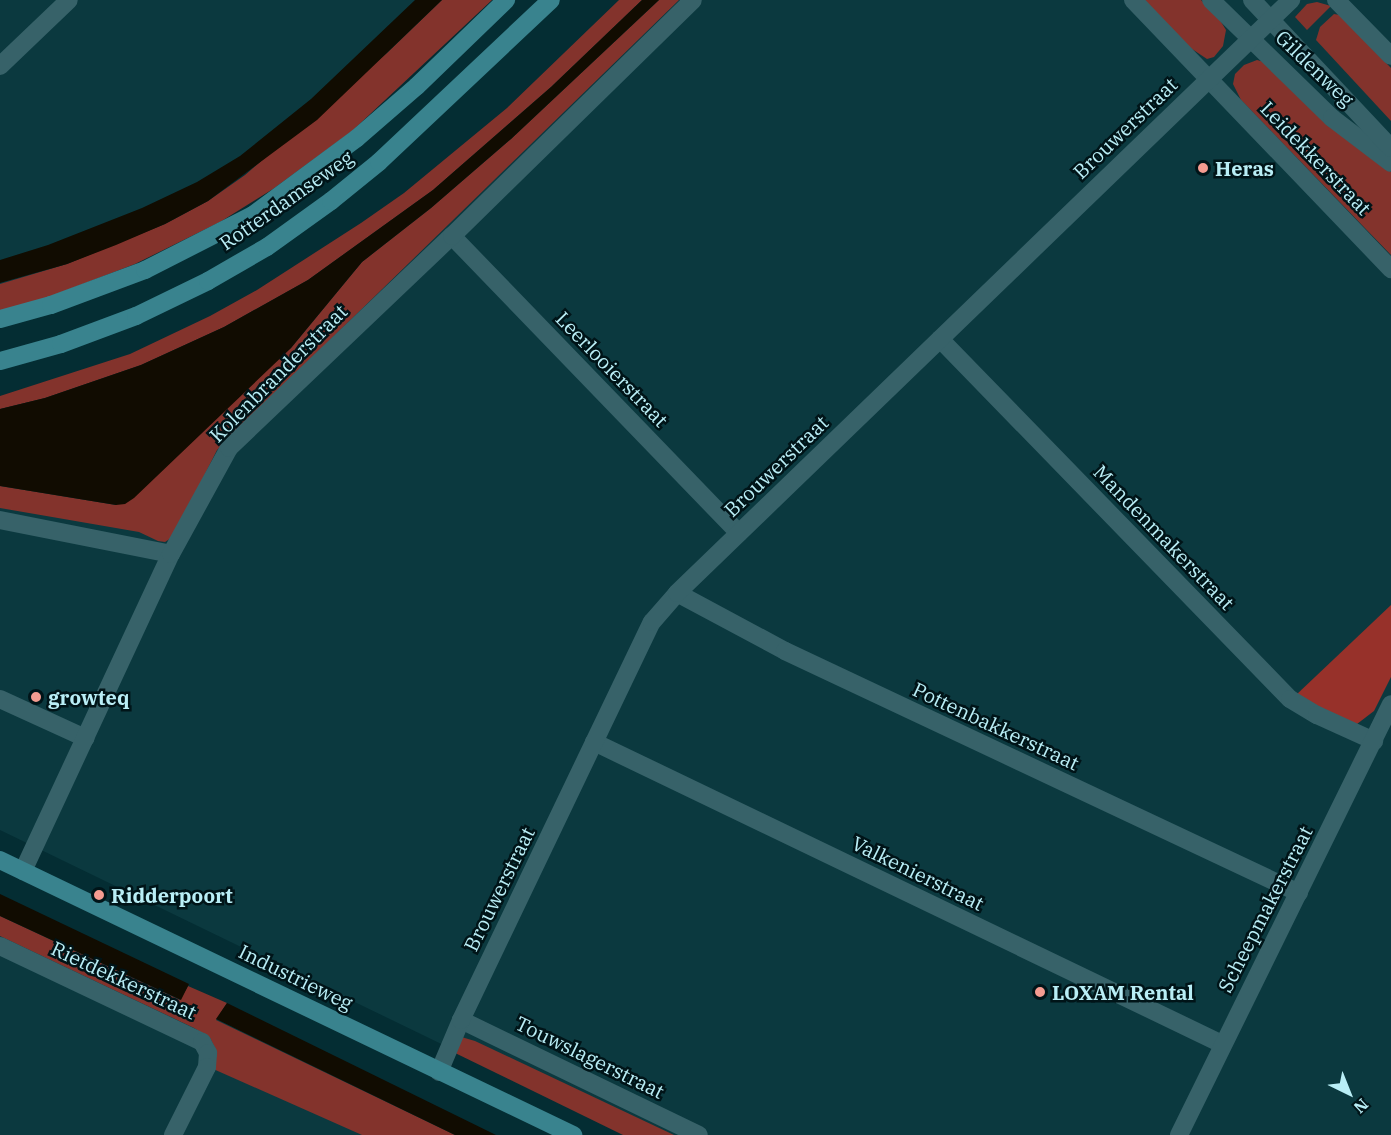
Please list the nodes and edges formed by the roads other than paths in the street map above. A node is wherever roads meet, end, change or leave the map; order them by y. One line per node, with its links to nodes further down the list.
1 (69, 0): 13 (street)
2 (506, 0): 19 (main road, Rotterdamseweg)
3 (551, 0): 21 (main road, Rotterdamseweg)
4 (693, 0): 17 (street, Kolenbranderstraat)
5 (1132, 0): 14 (street)
6 (1211, 0): 11 (street, Gildenweg)
7 (1252, 0): 10 (street, Gildenweg)
8 (1291, 0): 10 (street, Brouwerstraat)
9 (1336, 0): 12 (street)
10 (1271, 19): 11 (street, Brouwerstraat); 15 (street, Gildenweg)
11 (1251, 37): 14 (street, Brouwerstraat); 16 (street, Gildenweg)
12 (1391, 56)
13 (0, 66)
14 (1209, 78): 18 (street, Leidekkerstraat); 20 (street, Brouwerstraat)
15 (1391, 148)
16 (1391, 163)
17 (452, 236): 23 (street, Leerlooierstraat); 24 (street, Kolenbranderstraat)
18 (1391, 270)
19 (0, 319)
20 (940, 339): 23 (street, Brouwerstraat); 29 (street, Mandenmakerstraat)
21 (0, 361)
22 (0, 520): 24 (street)
23 (739, 533): 25 (street, Brouwerstraat)
24 (171, 554): 28 (street, Kolenbranderstraat)
25 (677, 593): 30 (street, Brouwerstraat); 33 (street, Pottenbakkerstraat)
26 (0, 699): 28 (street)
27 (1391, 704): 29 (street, Scheepmakerstraat)
28 (85, 738): 32 (street, Kolenbranderstraat)
29 (1374, 741): 33 (street, Scheepmakerstraat)
30 (594, 742): 35 (street, Brouwerstraat); 36 (street, Valkenierstraat)
31 (0, 860): 32 (main road, Industrieweg)
32 (23, 871): 37 (main road, Industrieweg)
33 (1299, 893): 36 (street, Scheepmakerstraat)
34 (0, 946): 38 (street, Rietdekkerstraat)
35 (461, 1020): 37 (street, Brouwerstraat); 40 (street, Touwslagerstraat)
36 (1222, 1044): 41 (street, Scheepmakerstraat)
37 (439, 1072): 39 (main road, Industrieweg)
38 (173, 1135)
39 (573, 1135)
40 (699, 1135)
41 (1179, 1135)

